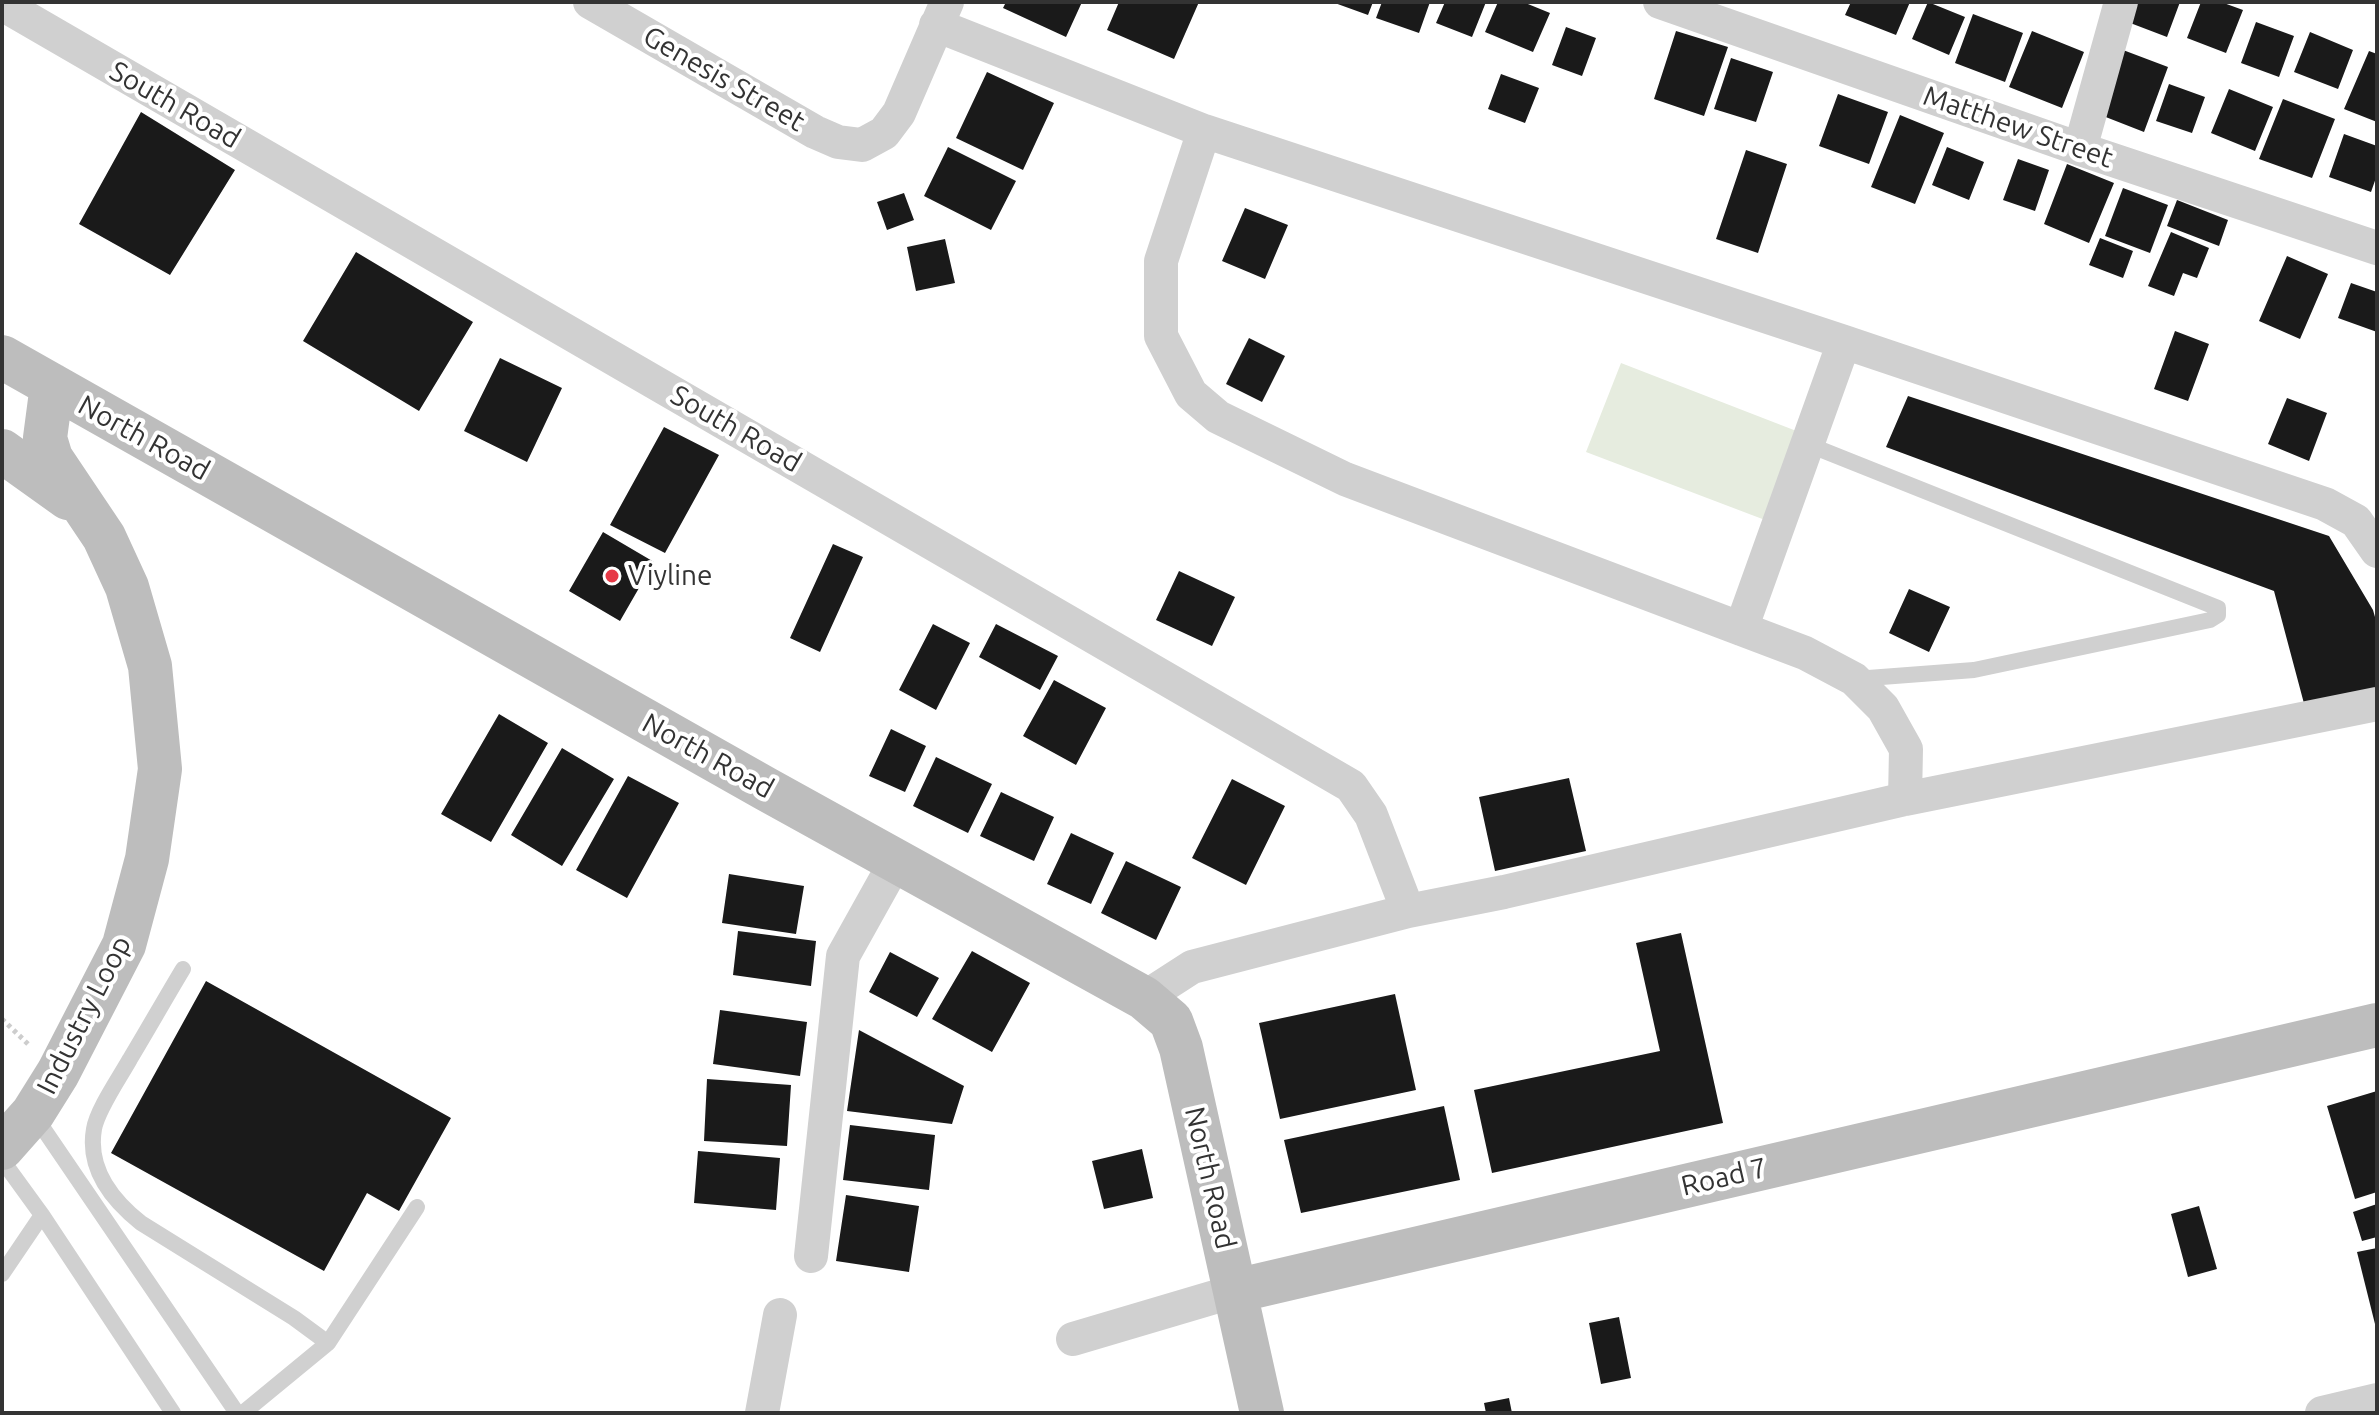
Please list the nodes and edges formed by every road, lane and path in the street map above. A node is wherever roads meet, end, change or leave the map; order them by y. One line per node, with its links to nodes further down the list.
1 (1660, 2): 7 (street, Matthew Street)
2 (2121, 2): 7 (street)
3 (2, 4): 21 (street, South Road)
4 (610, 7): 5 (street, Genesis Street)
5 (942, 14): 6 (street)
6 (1204, 131): 9 (street); 16 (street)
7 (2080, 149): 8 (street, Matthew Street)
8 (2377, 248)
9 (1844, 342): 12 (street); 15 (street)
10 (2, 357): 11 (street, North Road)
11 (52, 385): 14 (street); 20 (street, North Road)
12 (1807, 444): 16 (street); 17 (lane)
13 (2, 451): 14 (street, Industry Loop)
14 (86, 511): 25 (street, Industry Loop)
15 (2377, 551)
16 (1741, 629): 17 (street)
17 (1854, 679): 19 (street)
18 (2377, 704): 19 (street)
19 (1905, 799): 21 (street)
20 (896, 861): 23 (street, North Road); 30 (street)
21 (1408, 911): 23 (street)
22 (183, 969): 35 (lane)
23 (1144, 998): 32 (street, North Road)
24 (2377, 1025): 32 (street, Road 7)
25 (33, 1113): 26 (street, Industry Loop); 38 (lane)
26 (2, 1148)
27 (2, 1160): 29 (lane)
28 (417, 1207): 35 (lane)
29 (42, 1215): 31 (lane); 37 (lane)
30 (811, 1256)
31 (2, 1274)
32 (1235, 1291): 34 (street, Road 7); 41 (street, North Road)
33 (780, 1315): 40 (street)
34 (1073, 1339)
35 (328, 1343): 39 (lane)
36 (2377, 1400): 42 (street)
37 (173, 1413)
38 (237, 1413)
39 (243, 1413)
40 (762, 1413)
41 (1262, 1413)
42 (2322, 1413)

